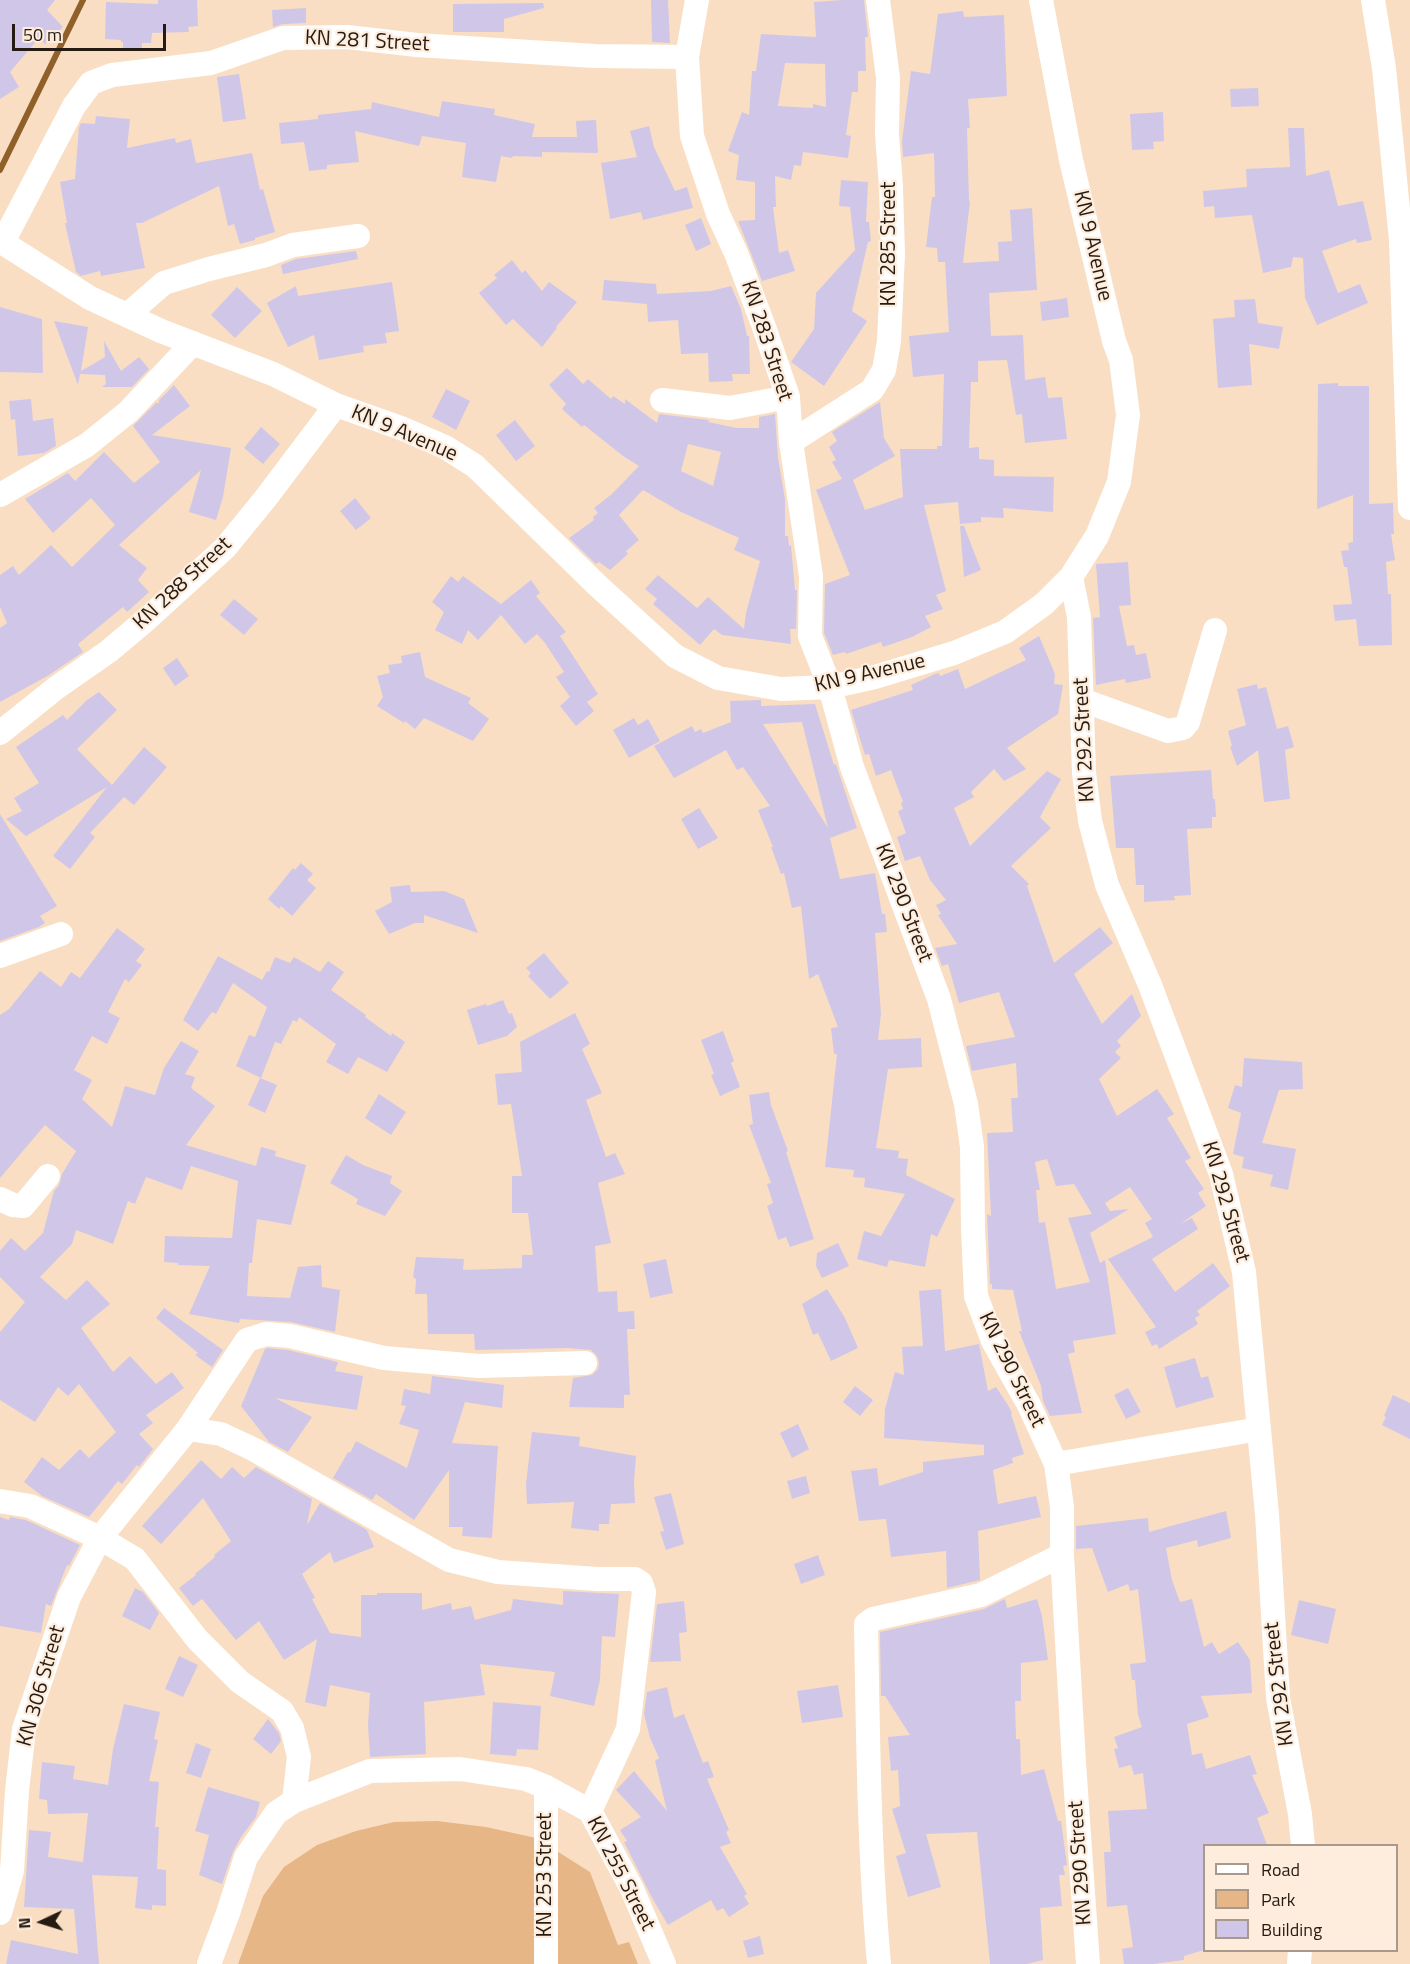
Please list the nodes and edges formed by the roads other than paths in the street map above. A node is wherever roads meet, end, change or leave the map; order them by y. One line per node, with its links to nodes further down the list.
1 (697, 0): 5 (street, KN 283 Street)
2 (878, 0): 13 (street, KN 285 Street)
3 (1041, 0): 16 (street, KN 9 Avenue)
4 (1373, 0): 15 (street)
5 (687, 57): 7 (street, KN 281 Street); 10 (street, KN 283 Street)
6 (358, 236): 8 (street)
7 (1, 242): 8 (street, KN 9 Avenue)
8 (127, 315): 9 (street, KN 9 Avenue)
9 (194, 343): 12 (street, KN 9 Avenue); 14 (street)
10 (788, 398): 11 (street); 13 (street, KN 283 Street)
11 (662, 400)
12 (336, 405): 18 (street, KN 9 Avenue); 20 (street, KN 288 Street)
13 (791, 442): 18 (street, KN 283 Street)
14 (0, 495)
15 (1410, 508)
16 (1071, 577): 18 (street, KN 9 Avenue); 19 (street, KN 292 Street)
17 (1215, 630): 19 (street)
18 (830, 687): 28 (street, KN 290 Street)
19 (1082, 700): 27 (street, KN 292 Street)
20 (0, 733)
21 (61, 934): 22 (street)
22 (0, 956)
23 (48, 1176): 24 (street)
24 (0, 1199)
25 (585, 1363): 26 (street, KN 306 Street)
26 (188, 1429): 30 (street, KN 306 Street); 34 (street)
27 (1259, 1429): 28 (street); 35 (street, KN 292 Street)
28 (1056, 1464): 31 (street, KN 290 Street)
29 (0, 1501): 30 (street)
30 (100, 1538): 33 (street); 36 (street, KN 306 Street)
31 (1062, 1555): 40 (street); 41 (street, KN 290 Street)
32 (546, 1787): 33 (street, KN 255 Street); 34 (street, KN 255 Street); 38 (street, KN 253 Street)
33 (294, 1801): 37 (street, KN 255 Street)
34 (590, 1811): 39 (street, KN 255 Street)
35 (1303, 1844)
36 (0, 1913)
37 (209, 1964)
38 (546, 1964)
39 (664, 1964)
40 (879, 1964)
41 (1088, 1964)

